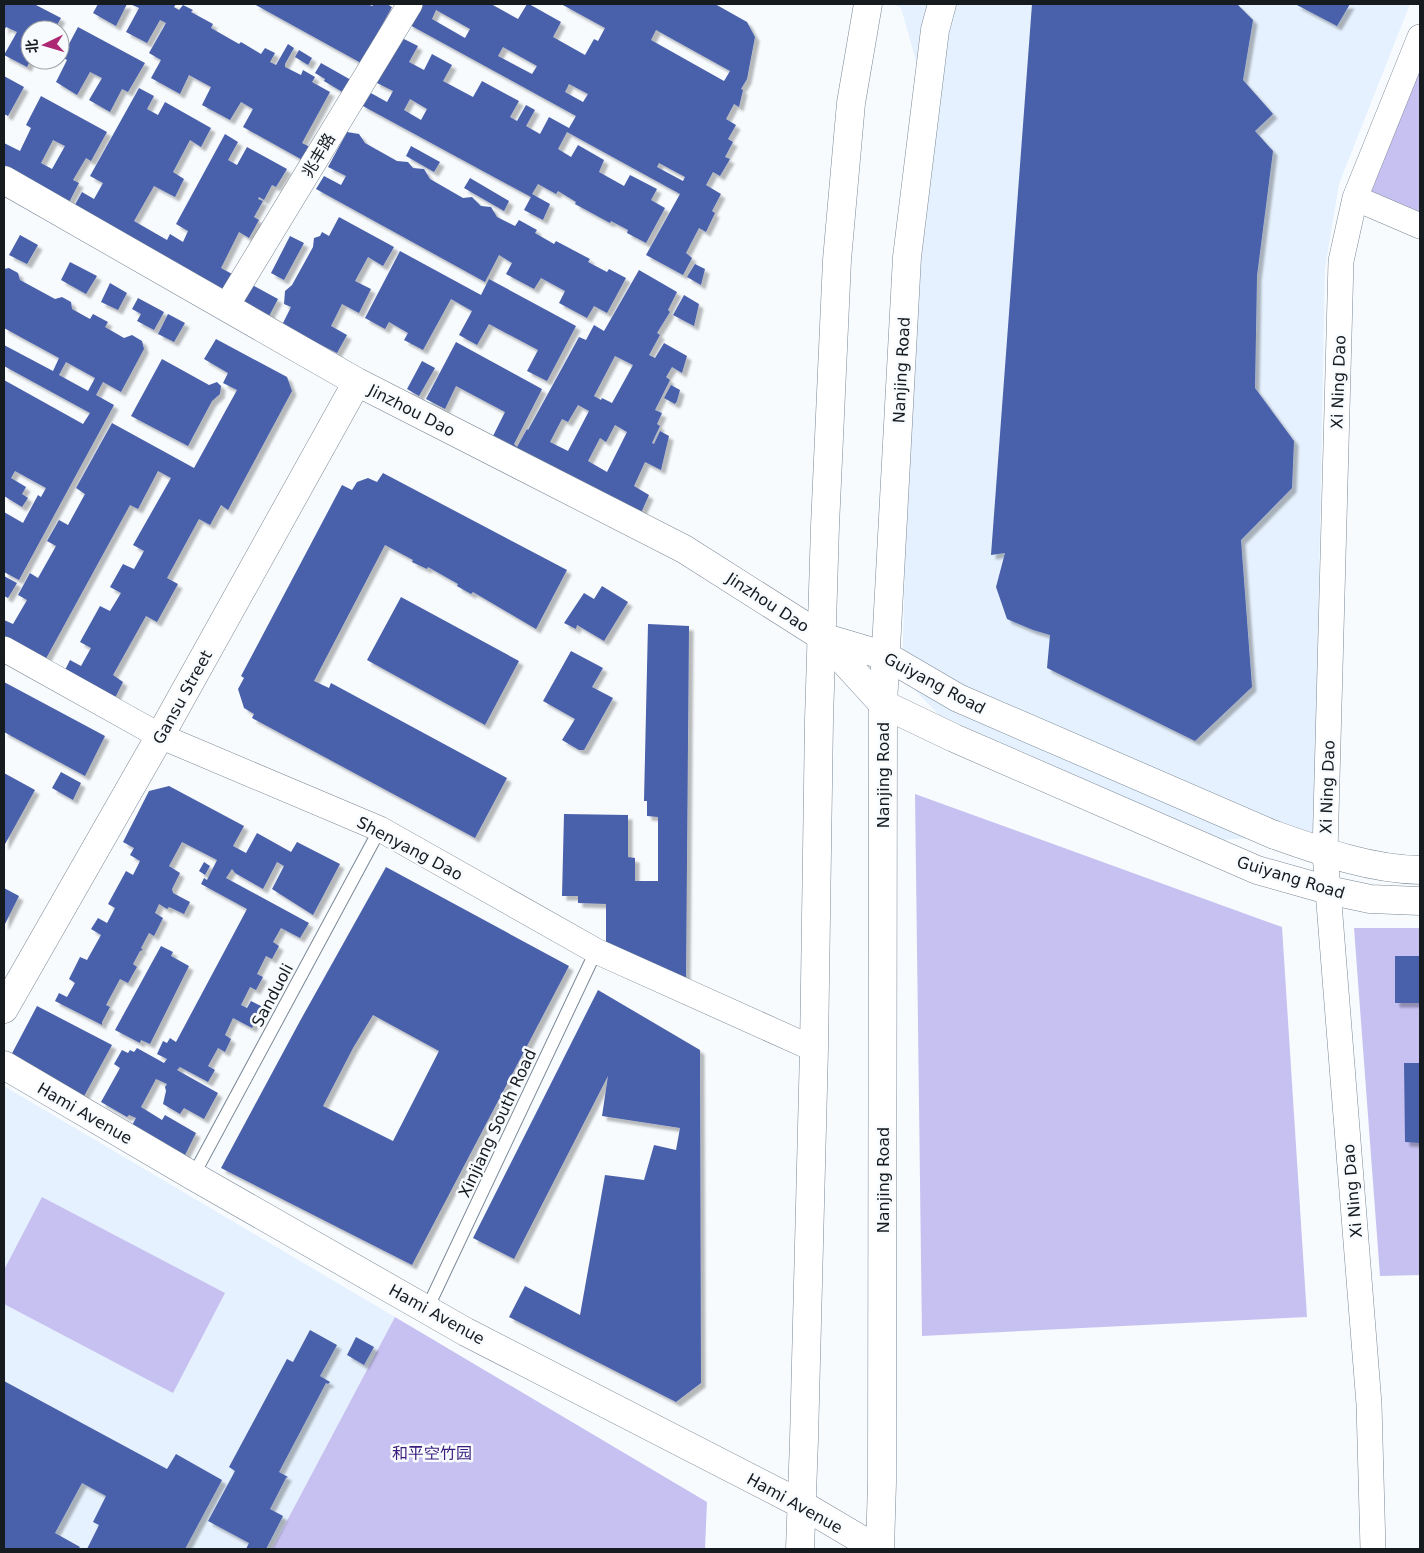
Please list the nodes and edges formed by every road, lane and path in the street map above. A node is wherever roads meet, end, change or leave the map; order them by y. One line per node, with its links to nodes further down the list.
1 (410, 4): 8 (street, 兆丰路)
2 (868, 4): 10 (street)
3 (942, 4): 12 (street, Nanjing Road)
4 (1420, 37): 6 (street, Xi Ning Dao)
5 (4, 180): 8 (street, Jinzhou Dao)
6 (1355, 198): 7 (street); 16 (street, Xi Ning Dao)
7 (1420, 226)
8 (226, 307): 9 (street, Jinzhou Dao)
9 (357, 382): 10 (street, Jinzhou Dao); 14 (street, Gansu Street)
10 (821, 636): 12 (street, Guiyang Road); 13 (street, Guiyang Road); 22 (street)
11 (4, 649): 14 (street, Shenyang Dao)
12 (886, 656): 13 (street, Nanjing Road); 16 (street, Guiyang Road)
13 (883, 704): 18 (street, Guiyang Road); 28 (street, Nanjing Road)
14 (160, 736): 15 (street, Shenyang Dao); 21 (street, Gansu Street)
15 (380, 829): 20 (street, Shenyang Dao); 24 (lane, Sanduoli)
16 (1326, 852): 17 (street, Guiyang Road); 18 (street, Xi Ning Dao)
17 (1420, 870)
18 (1328, 890): 19 (street, Guiyang Road); 29 (street, Xi Ning Dao)
19 (1420, 901)
20 (596, 951): 22 (street, Shenyang Dao); 25 (lane, Xinjiang South Road)
21 (4, 1009)
22 (814, 1049): 26 (street)
23 (4, 1065): 24 (street, Hami Avenue)
24 (193, 1176): 25 (street, Hami Avenue)
25 (427, 1309): 26 (street, Hami Avenue)
26 (802, 1504): 27 (street); 28 (street, Hami Avenue)
27 (800, 1549)
28 (879, 1549)
29 (1373, 1549)

